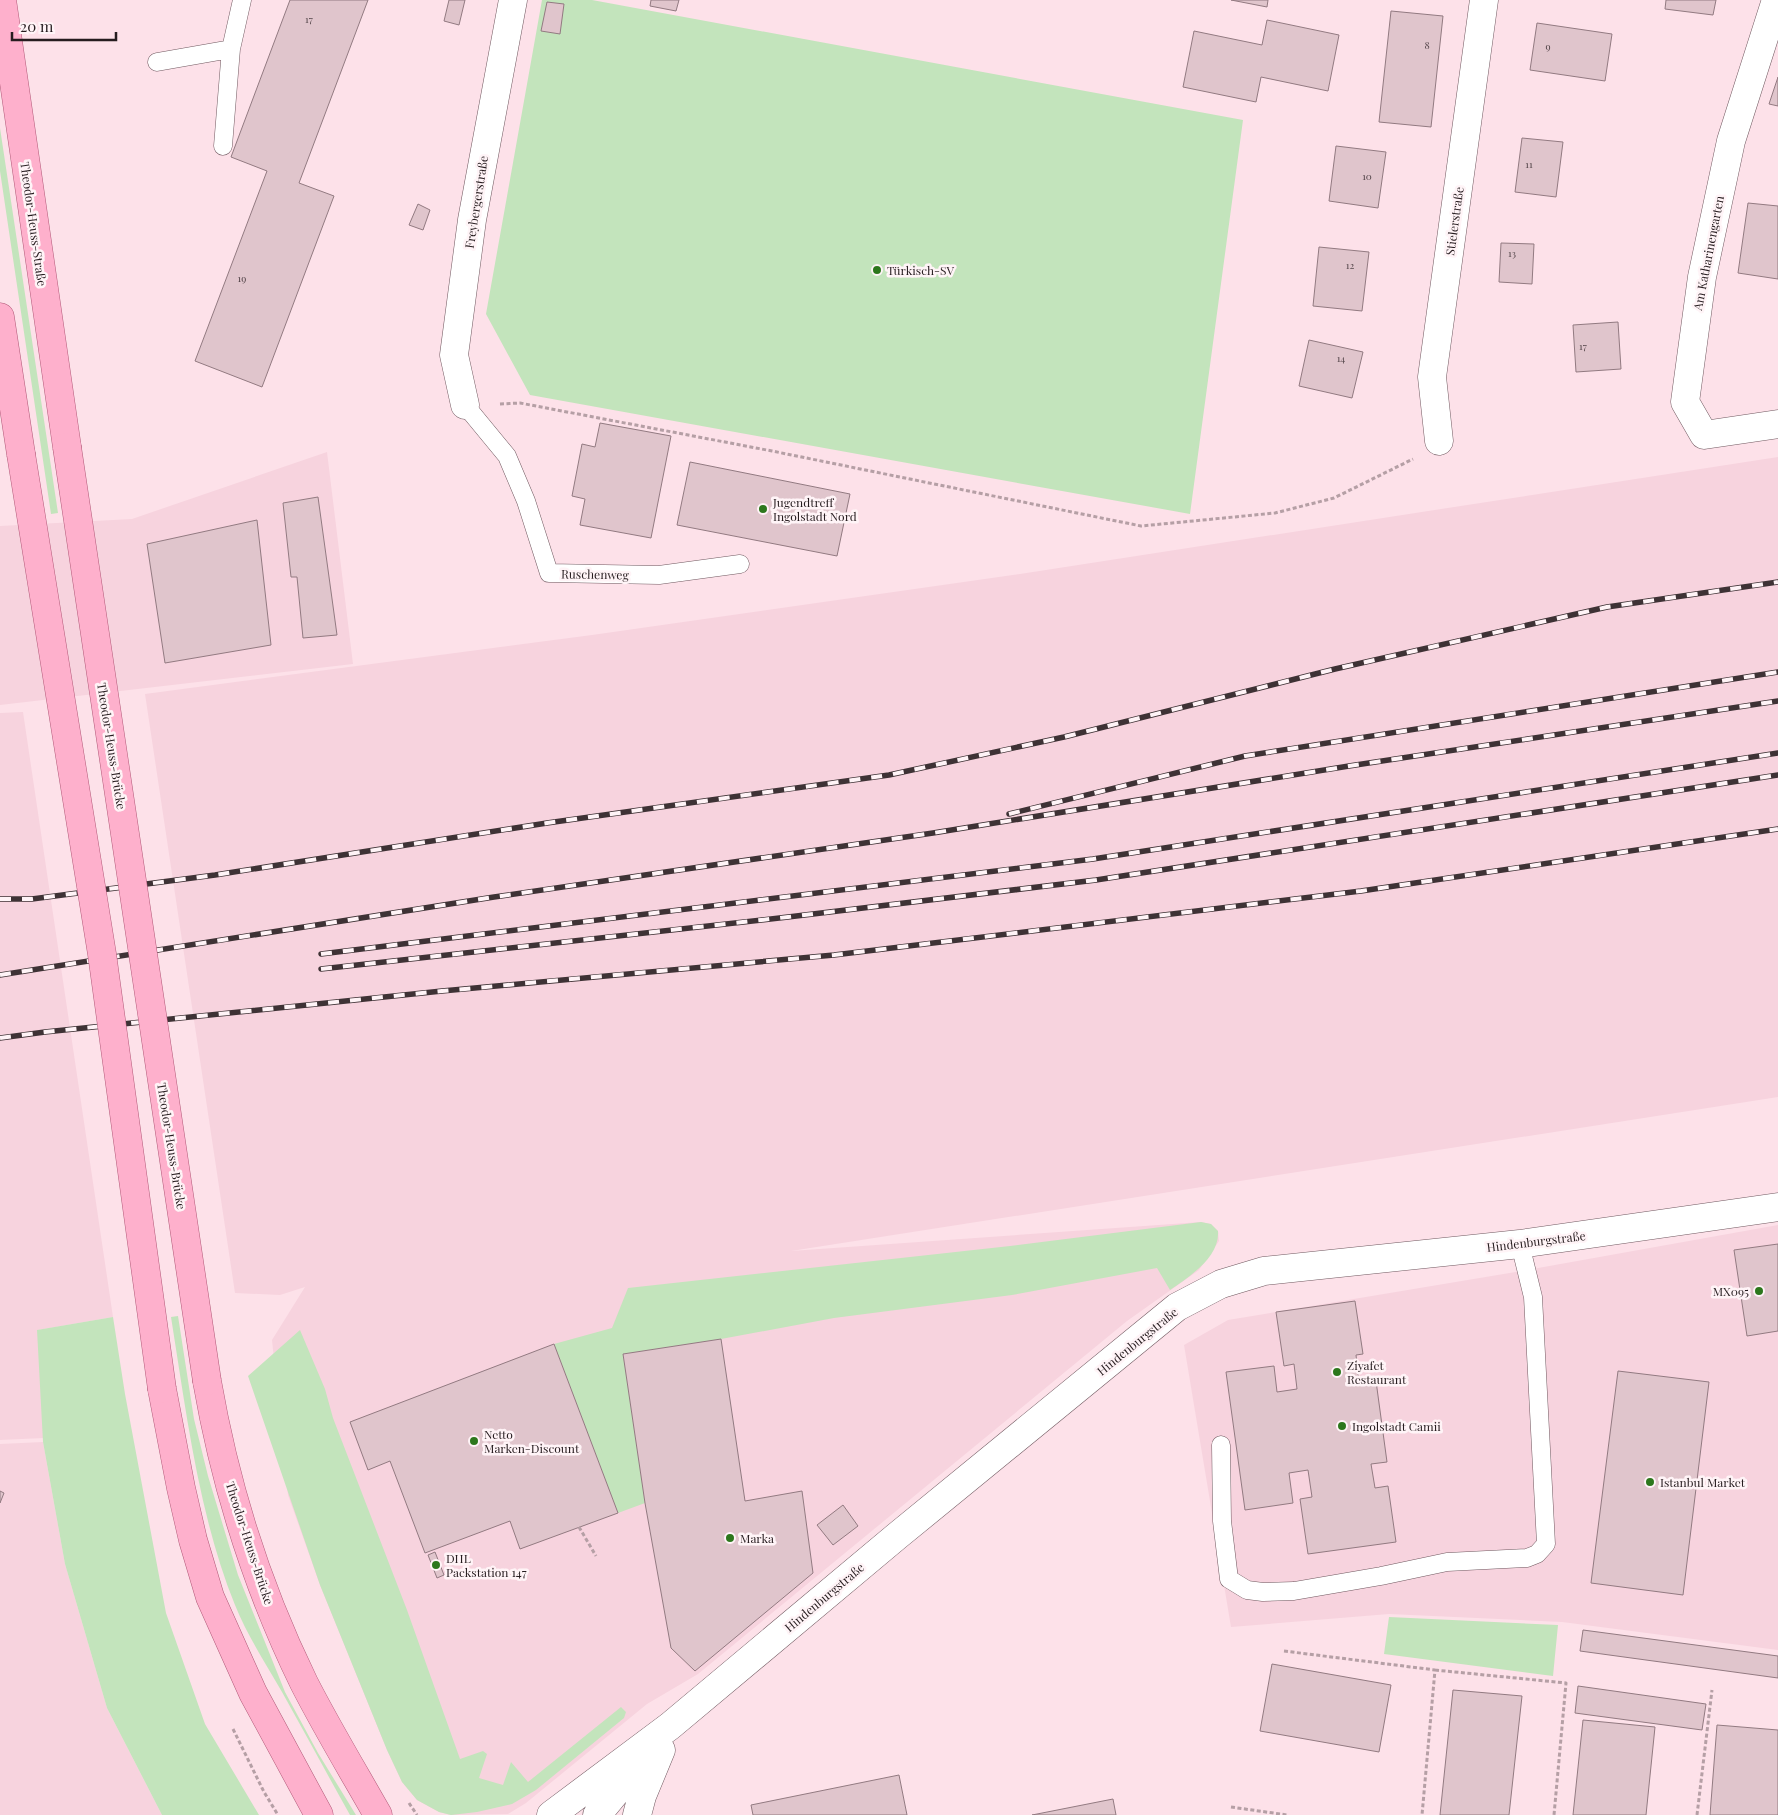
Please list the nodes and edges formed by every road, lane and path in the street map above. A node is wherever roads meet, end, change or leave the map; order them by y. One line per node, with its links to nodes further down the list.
1 (2, 0): 13 (main road, Theodor-Heuss-Straße)
2 (242, 0): 6 (lane)
3 (513, 0): 10 (street, Freybergerstraße)
4 (1484, 0): 12 (street, Stielerstraße)
5 (1776, 0): 11 (street, Am Katharinengarten)
6 (231, 49): 7 (lane); 8 (lane)
7 (157, 62)
8 (223, 146)
9 (0, 317): 27 (main road, bridge)
10 (465, 405): 12 (path); 14 (lane, Ruschenweg)
11 (1778, 424)
12 (1439, 441)
13 (66, 447): 28 (main road, Theodor-Heuss-Brücke, bridge)
14 (740, 564)
15 (1778, 1206): 16 (street, Hindenburgstraße)
16 (1520, 1244): 17 (lane); 23 (street, Hindenburgstraße)
17 (1221, 1445)
18 (579, 1527): 19 (path)
19 (596, 1556)
20 (1284, 1651): 21 (path)
21 (1435, 1670): 33 (path); 34 (path)
22 (1712, 1690): 35 (path)
23 (670, 1726): 26 (street, Hindenburgstraße); 30 (street, Hindenburgstraße); 31 (street, Hindenburgstraße)
24 (406, 1797): 29 (path)
25 (1231, 1807): 32 (path)
26 (551, 1812)
27 (318, 1815)
28 (378, 1815)
29 (417, 1815)
30 (597, 1815)
31 (636, 1815)
32 (1287, 1815)
33 (1422, 1815)
34 (1554, 1815)
35 (1697, 1815)

